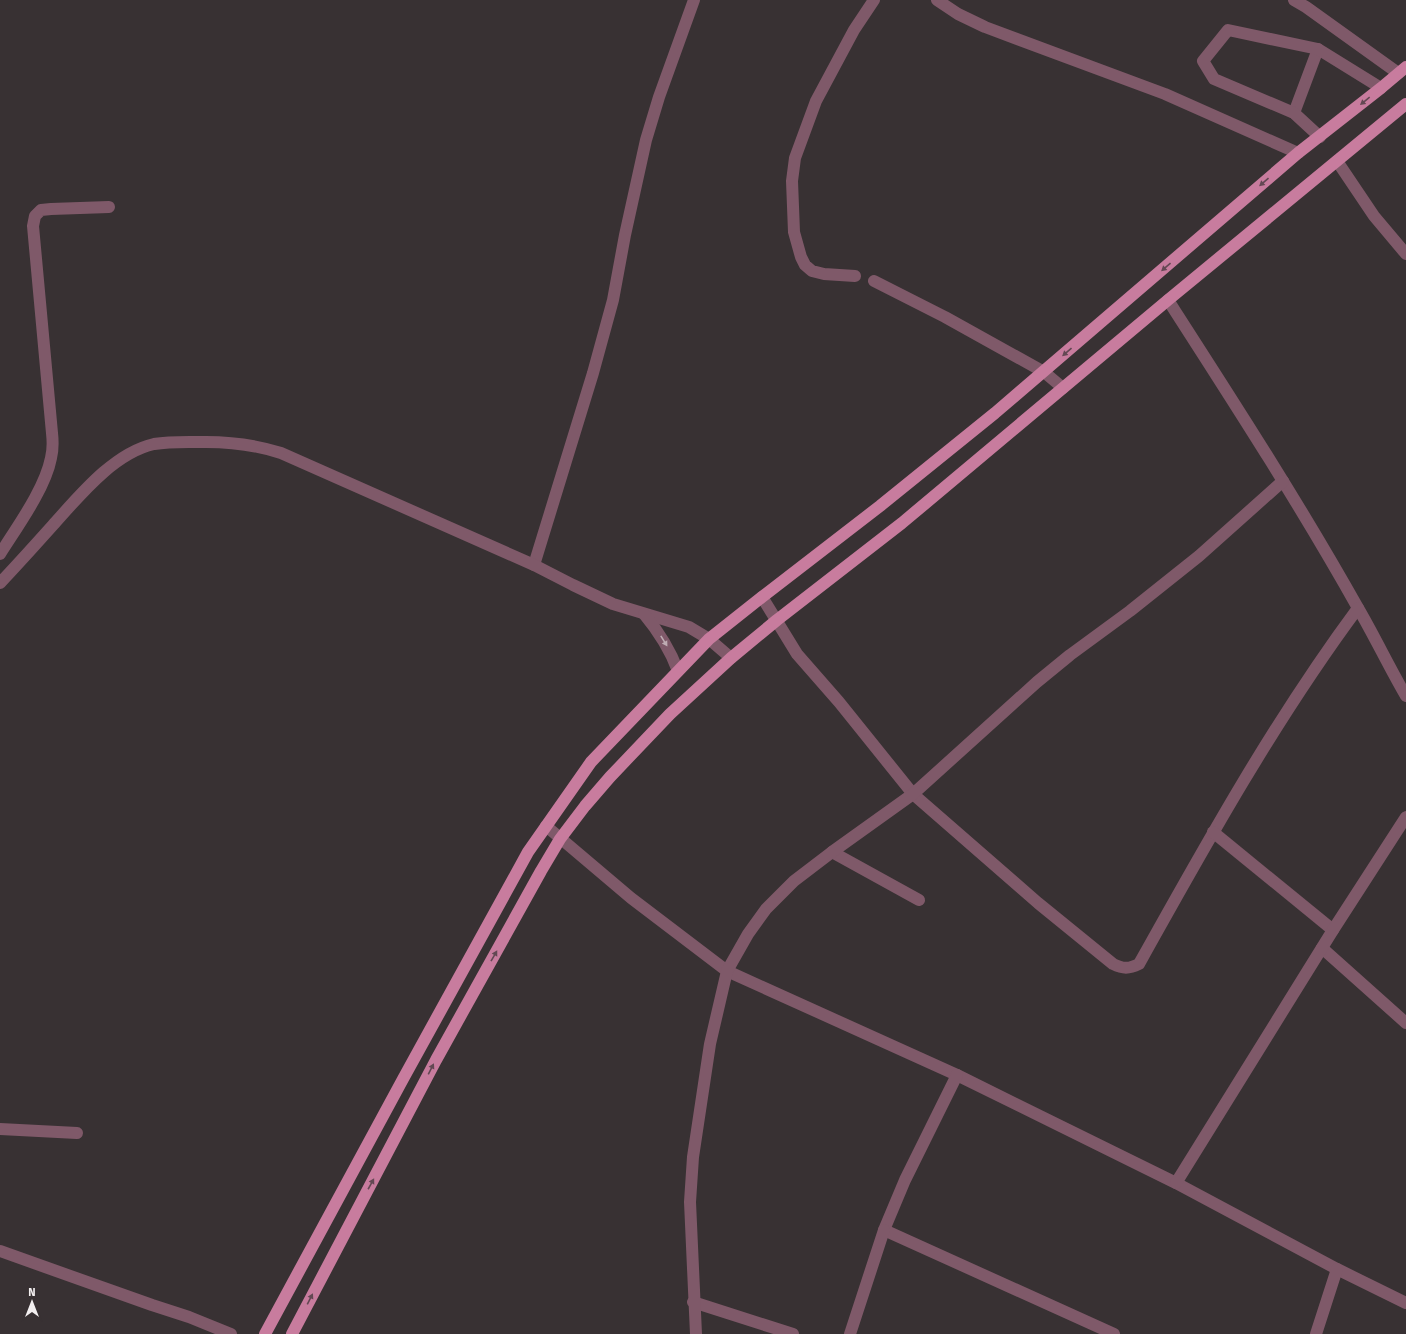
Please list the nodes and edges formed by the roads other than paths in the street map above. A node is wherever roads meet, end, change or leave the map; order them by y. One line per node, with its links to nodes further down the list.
1 (694, 0): 22 (street)
2 (874, 0): 15 (street)
3 (937, 0): 11 (street)
4 (1294, 0): 6 (street)
5 (1318, 49): 7 (street); 9 (street); 9 (street)
6 (1402, 70): 7 (main road)
7 (1381, 88): 10 (main road, one-way to 10)
8 (1406, 104): 12 (main road)
9 (1294, 112): 10 (street)
10 (1320, 137): 11 (main road)
11 (1298, 153): 18 (main road, one-way to 18)
12 (1337, 161): 14 (street); 17 (main road)
13 (109, 207): 21 (street)
14 (1406, 254)
15 (855, 276)
16 (874, 281): 18 (street)
17 (1168, 300): 19 (main road); 20 (street)
18 (1044, 372): 19 (street); 24 (main road)
19 (1063, 388): 27 (main road)
20 (1283, 482): 25 (street); 32 (street)
21 (0, 554)
22 (534, 565): 23 (street); 26 (street)
23 (0, 583)
24 (762, 597): 27 (street); 28 (main road)
25 (1358, 608): 31 (street); 35 (street)
26 (644, 614): 28 (street); 30 (street, one-way to 30)
27 (777, 620): 29 (main road); 32 (street)
28 (709, 639): 29 (street); 30 (main road)
29 (731, 658): 36 (main road)
30 (678, 671): 34 (main road)
31 (1406, 696)
32 (914, 794): 35 (street); 37 (street)
33 (1406, 817): 39 (street)
34 (546, 826): 36 (street); 54 (main road)
35 (1213, 832): 39 (street)
36 (560, 839): 41 (street); 55 (main road, one-way to 36)
37 (832, 852): 38 (street); 41 (street)
38 (919, 900)
39 (1333, 930): 40 (street)
40 (1322, 948): 42 (street); 46 (street)
41 (727, 971): 43 (street); 50 (street)
42 (1406, 1023)
43 (957, 1075): 46 (street); 47 (street)
44 (0, 1129): 45 (street)
45 (77, 1132)
46 (1176, 1183): 49 (street)
47 (884, 1230): 52 (street); 58 (street)
48 (0, 1250): 53 (street)
49 (1337, 1269): 51 (street); 60 (street)
50 (694, 1302): 56 (street); 57 (street)
51 (1406, 1303)
52 (1099, 1331): 59 (street)
53 (231, 1334)
54 (265, 1334)
55 (292, 1334)
56 (696, 1334)
57 (793, 1334)
58 (850, 1334)
59 (1114, 1334)
60 (1316, 1334)

